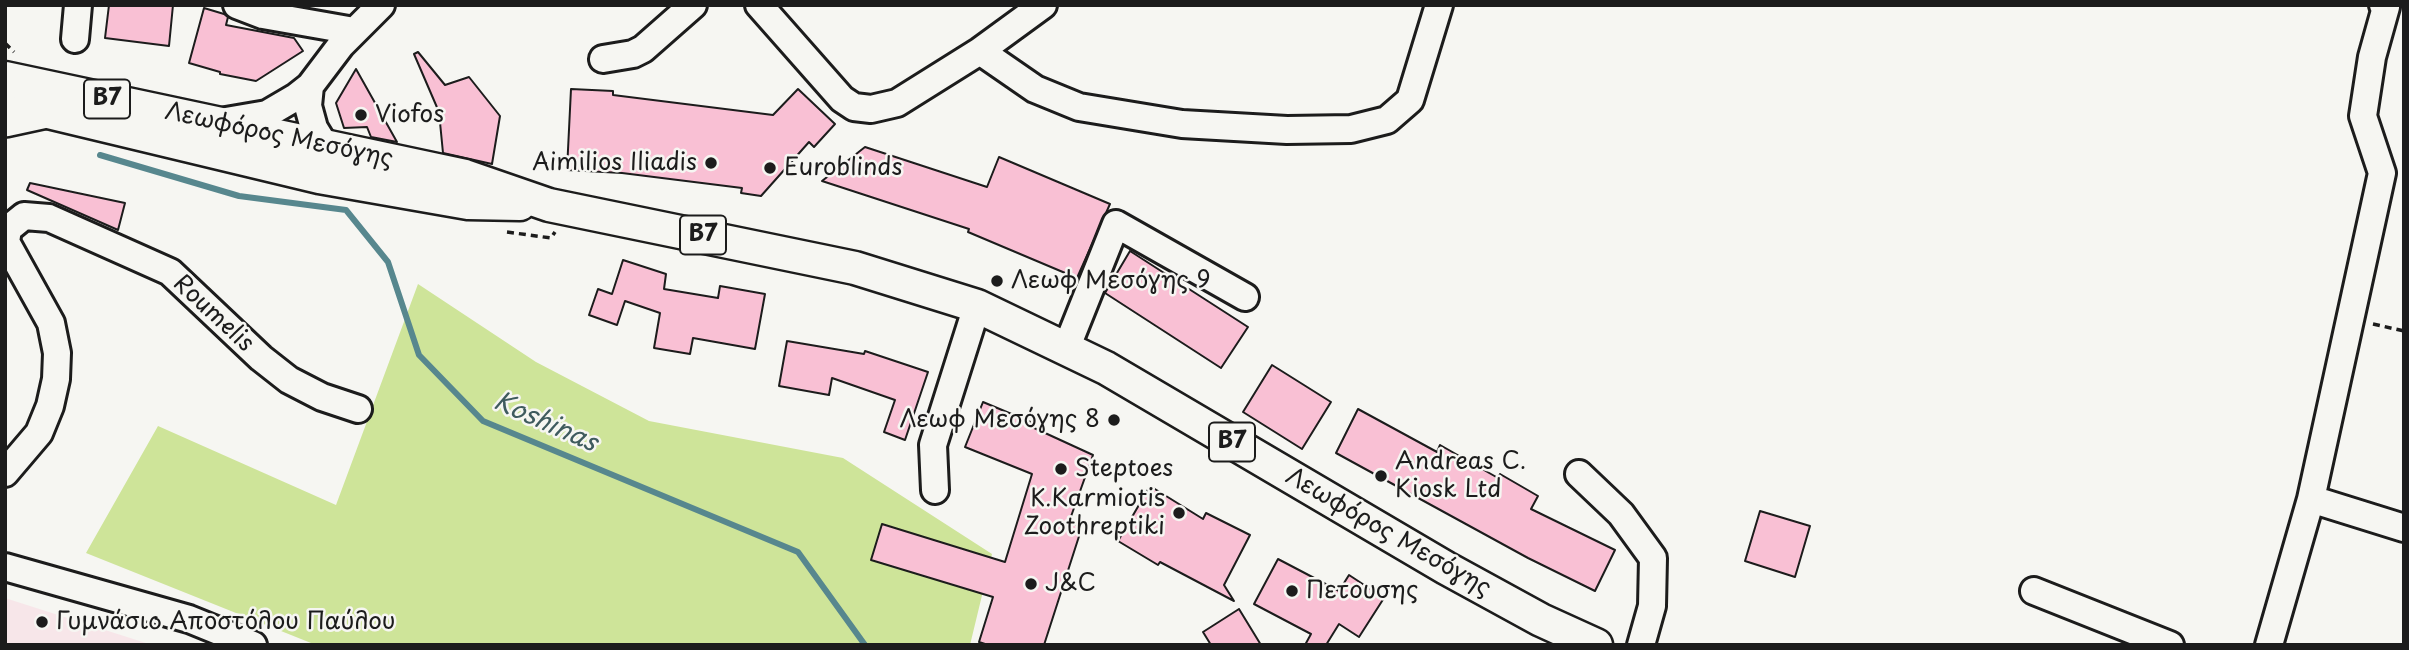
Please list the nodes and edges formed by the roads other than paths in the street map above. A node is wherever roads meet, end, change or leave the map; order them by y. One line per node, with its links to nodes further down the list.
1 (78, 5): 10 (street)
2 (237, 5): 9 (street)
3 (381, 5): 9 (street)
4 (693, 5): 12 (street)
5 (759, 5): 11 (street)
6 (1043, 5): 11 (street)
7 (1439, 5): 11 (street)
8 (2383, 5): 27 (street)
9 (354, 31): 14 (street)
10 (75, 39)
11 (980, 51)
12 (603, 59)
13 (21, 86): 15 (main road, Λεωφόρος Μεσόγης / B7); 16 (main road, Λεωφόρος Μεσόγης / B7); 17 (highway); 19 (main road, Λεωφόρος Μεσόγης / B7)
14 (310, 86): 16 (street); 18 (street)
15 (5, 102)
16 (184, 115): 18 (main road, Λεωφόρος Μεσόγης / B7)
17 (5, 118)
18 (340, 150): 19 (main road, Λεωφόρος Μεσόγης / B7)
19 (549, 205): 21 (main road, Λεωφόρος Μεσόγης / B7)
20 (1245, 297): 22 (street)
21 (977, 306): 22 (main road, Λεωφόρος Μεσόγης / B7); 26 (street)
22 (1066, 349): 32 (main road, Λεωφόρος Μεσόγης / B7)
23 (358, 409): 24 (street, Roumelis)
24 (5, 473)
25 (1580, 474): 33 (street)
26 (934, 490)
27 (2311, 499): 28 (street); 35 (street)
28 (2404, 527)
29 (5, 567): 31 (street)
30 (2034, 591): 34 (street)
31 (253, 645)
32 (1596, 645)
33 (1640, 645)
34 (2169, 645)
35 (2269, 645)

